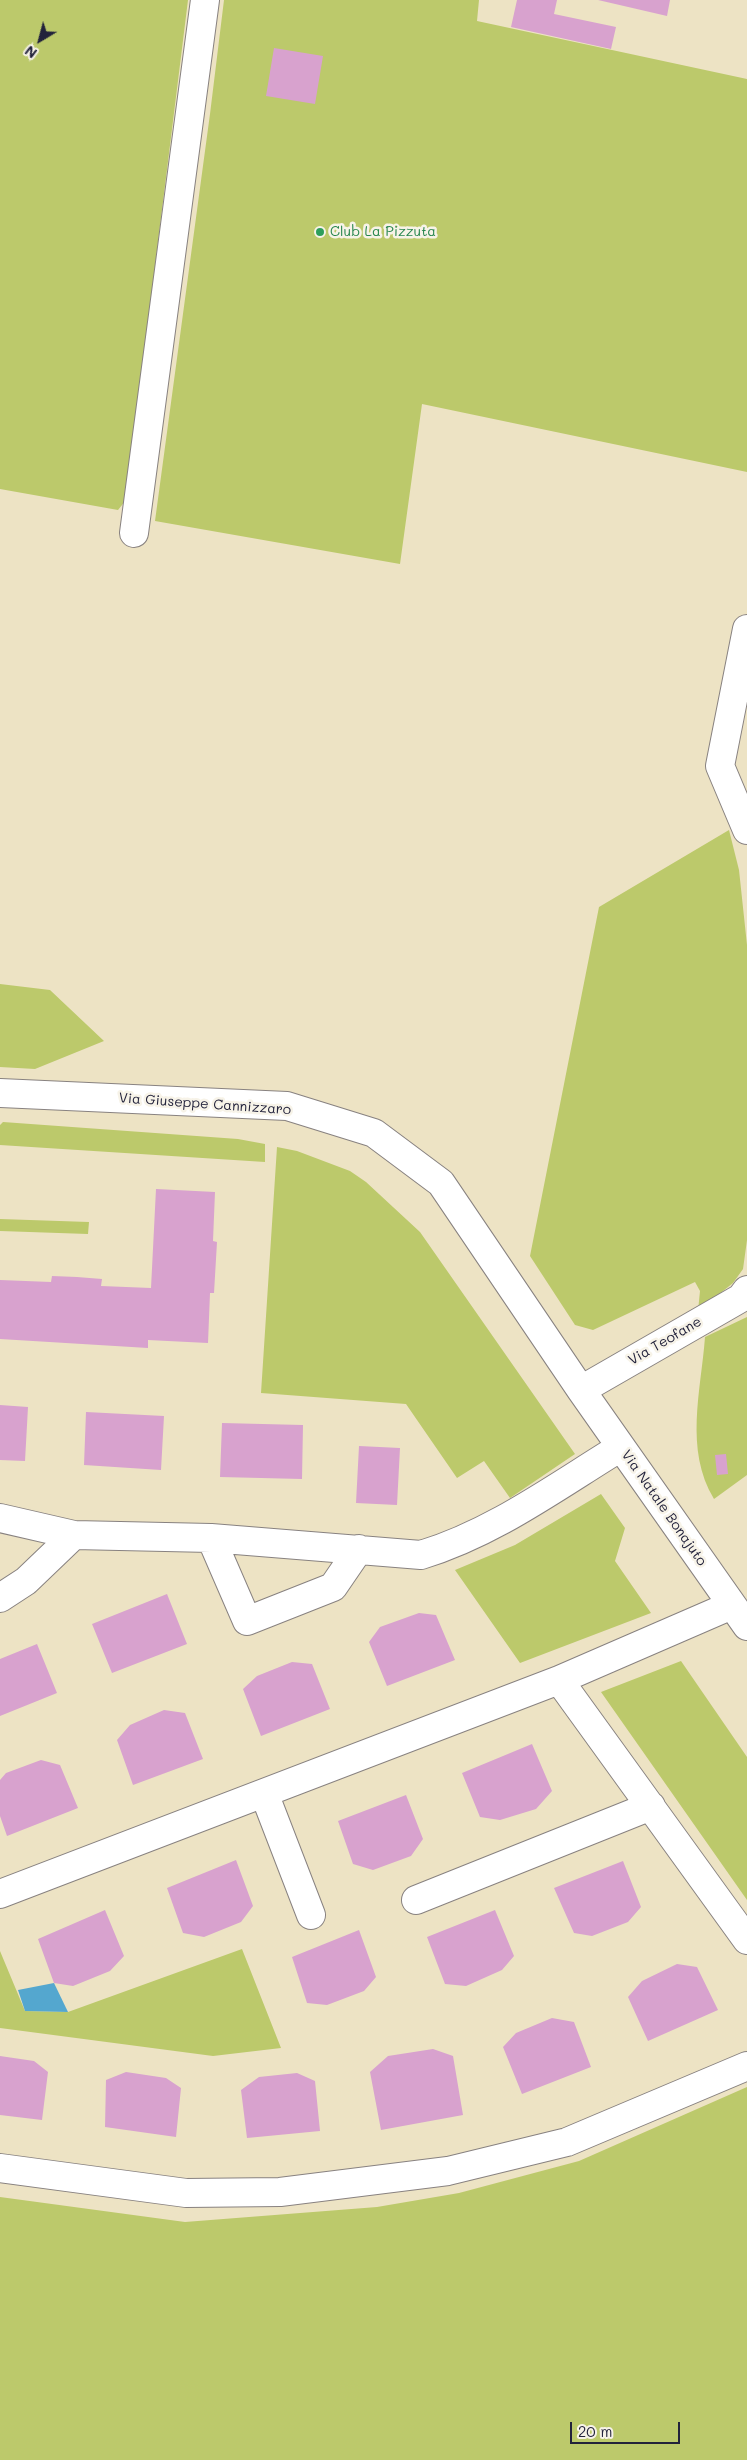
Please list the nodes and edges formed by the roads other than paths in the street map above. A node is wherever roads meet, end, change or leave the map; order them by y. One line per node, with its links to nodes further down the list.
1 (205, 0): 2 (street)
2 (134, 533)
3 (747, 629): 4 (street)
4 (747, 830)
5 (0, 1093): 7 (street, Via Giuseppe Cannizzaro)
6 (747, 1290): 7 (street, Via Teofane)
7 (581, 1390): 8 (street, Via Natale Bonajuto)
8 (621, 1447): 12 (street); 14 (street, Via Natale Bonajuto)
9 (0, 1518): 10 (street)
10 (74, 1534): 11 (street); 13 (street)
11 (211, 1538): 12 (street); 12 (street)
12 (360, 1549)
13 (0, 1598)
14 (740, 1616): 15 (street)
15 (559, 1680): 16 (street); 17 (street)
16 (264, 1793): 18 (street); 20 (street)
17 (650, 1806): 19 (street); 21 (street)
18 (0, 1894)
19 (416, 1900)
20 (311, 1915)
21 (747, 1940)
22 (747, 2066): 23 (street)
23 (0, 2168)

